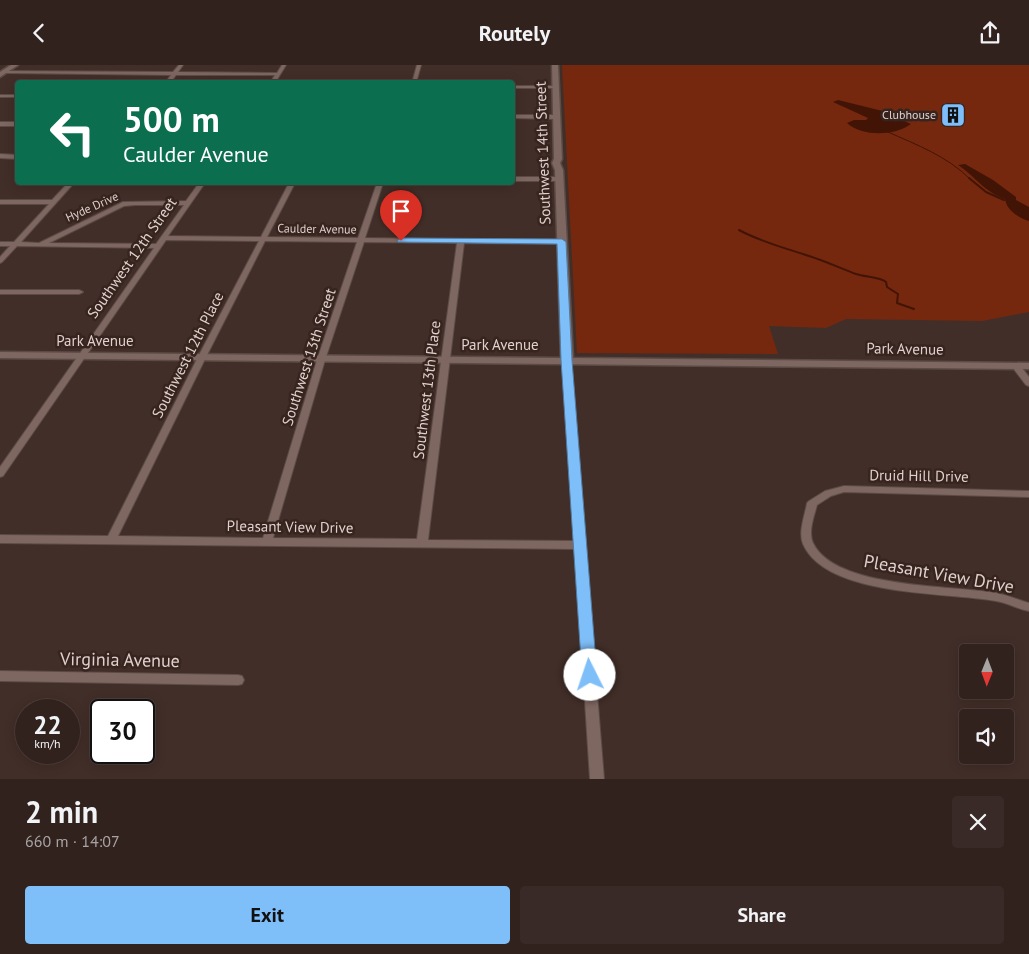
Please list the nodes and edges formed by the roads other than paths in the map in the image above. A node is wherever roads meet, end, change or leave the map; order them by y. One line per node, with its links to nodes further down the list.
1 (15, 65): 7 (street)
2 (180, 65): 6 (street)
3 (284, 65): 8 (street)
4 (419, 65): 11 (street)
5 (555, 65): 13 (street, Southwest 14th Street)
6 (176, 73): 7 (street); 8 (street); 9 (street)
7 (3, 74)
8 (278, 74): 10 (street)
9 (170, 80)
10 (274, 80)
11 (415, 80)
12 (515, 87): 13 (street)
13 (555, 87): 17 (street, Southwest 14th Street)
14 (0, 96): 15 (street)
15 (15, 96)
16 (515, 116): 17 (street)
17 (556, 117): 22 (street, Southwest 14th Street)
18 (0, 124): 19 (street)
19 (15, 124)
20 (1, 157): 21 (street)
21 (15, 157)
22 (559, 169): 23 (street); 35 (street, Southwest 14th Street)
23 (515, 178)
24 (70, 185): 29 (street)
25 (200, 185): 30 (street, Southwest 12th Street)
26 (291, 185): 32 (street, Southwest 12th Place)
27 (379, 185): 33 (street, Southwest 13th Street)
28 (0, 202): 29 (street)
29 (53, 202): 37 (street)
30 (187, 203): 31 (street, Southwest 12th Street); 38 (street, Hyde Drive)
31 (163, 238): 32 (street, Caulder Avenue); 39 (street, Southwest 12th Street)
32 (262, 239): 33 (street, Caulder Avenue); 45 (street, Southwest 12th Place)
33 (362, 240): 34 (street, Caulder Avenue); 46 (street, Southwest 13th Street)
34 (461, 241): 35 (street, Caulder Avenue); 47 (street, Southwest 13th Place)
35 (562, 242): 48 (street, Southwest 14th Street)
36 (0, 244): 37 (street)
37 (16, 245): 38 (street); 40 (street)
38 (39, 245): 39 (street)
39 (158, 246): 44 (street, Southwest 12th Street)
40 (0, 261)
41 (0, 292): 42 (street)
42 (79, 292)
43 (0, 355): 44 (street, Park Avenue)
44 (80, 356): 45 (street, Park Avenue); 52 (street, Southwest 12th Street)
45 (202, 357): 46 (street, Park Avenue); 56 (street, Southwest 12th Place)
46 (323, 358): 47 (street, Park Avenue); 57 (street, Southwest 13th Street)
47 (445, 359): 48 (street, Park Avenue); 58 (street, Southwest 13th Place)
48 (566, 360): 49 (street, Park Avenue); 59 (street, Southwest 14th Street)
49 (1016, 365): 50 (street, Park Avenue); 51 (street)
50 (1029, 366)
51 (1029, 383)
52 (0, 474)
53 (1029, 494): 54 (street, Druid Hill Drive)
54 (812, 503): 60 (street, Pleasant View Drive)
55 (0, 539): 56 (street, Pleasant View Drive)
56 (111, 540): 57 (street, Pleasant View Drive)
57 (267, 542): 58 (street, Pleasant View Drive)
58 (422, 543): 59 (street, Pleasant View Drive)
59 (580, 545): 63 (street, Southwest 14th Street)
60 (1029, 607)
61 (0, 676): 62 (street, Virginia Avenue)
62 (238, 680)
63 (597, 779)

